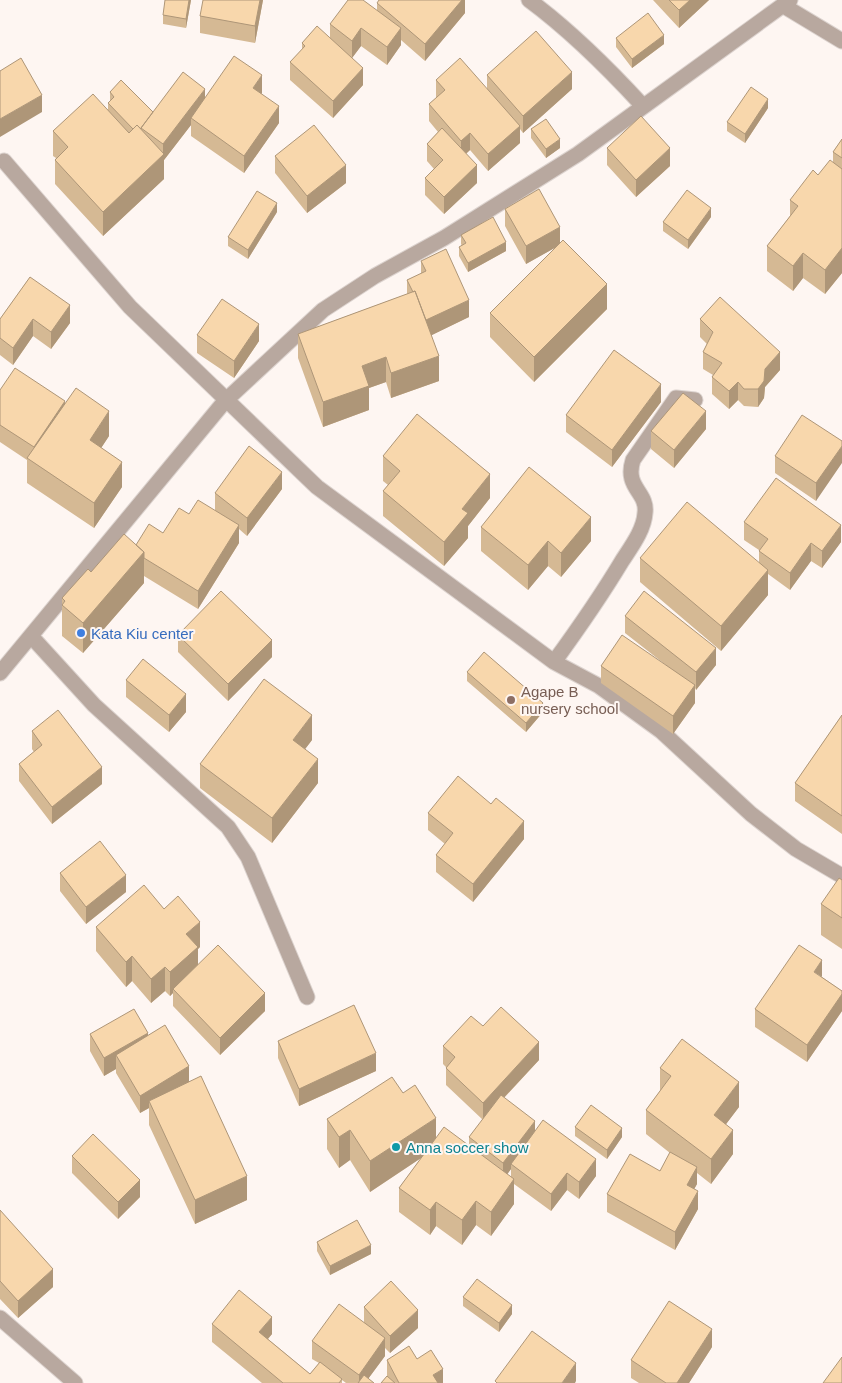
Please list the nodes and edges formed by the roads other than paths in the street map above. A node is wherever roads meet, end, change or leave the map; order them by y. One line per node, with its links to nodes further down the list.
1 (529, 0): 4 (street)
2 (787, 3): 3 (street); 4 (street)
3 (842, 41)
4 (642, 105): 7 (street)
5 (4, 160): 7 (street)
6 (695, 400): 9 (street)
7 (225, 401): 8 (street); 9 (street)
8 (31, 636): 10 (street); 12 (street)
9 (554, 662): 11 (street)
10 (0, 673)
11 (842, 876)
12 (307, 997)
13 (0, 1318): 14 (street)
14 (76, 1383)

